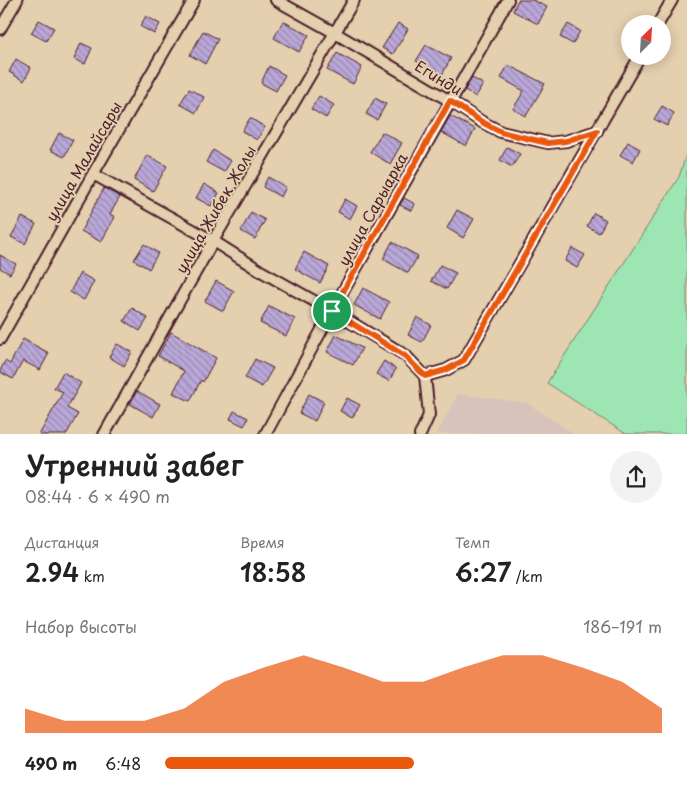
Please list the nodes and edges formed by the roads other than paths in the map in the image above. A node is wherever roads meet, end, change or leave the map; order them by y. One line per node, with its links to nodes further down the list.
1 (17, 0): 8 (street)
2 (194, 0): 13 (street, улица Малайсары)
3 (276, 0): 9 (street, Егинди)
4 (354, 0): 9 (street, улица Жибек Жолы)
5 (508, 0): 11 (street, улица Сарыарка)
6 (672, 0): 7 (street)
7 (663, 15)
8 (0, 29)
9 (335, 33): 11 (street, Егинди); 14 (street, улица Жибек Жолы)
10 (635, 65): 12 (street)
11 (450, 101): 12 (street, Егинди); 15 (street, улица Сарыарка)
12 (597, 131): 17 (street)
13 (93, 174): 14 (street); 16 (street, улица Малайсары)
14 (213, 241): 15 (street); 18 (street, улица Жибек Жолы)
15 (332, 311): 17 (street); 19 (street, улица Сарыарка)
16 (0, 338)
17 (425, 376): 20 (street)
18 (104, 434)
19 (265, 434)
20 (420, 434)

